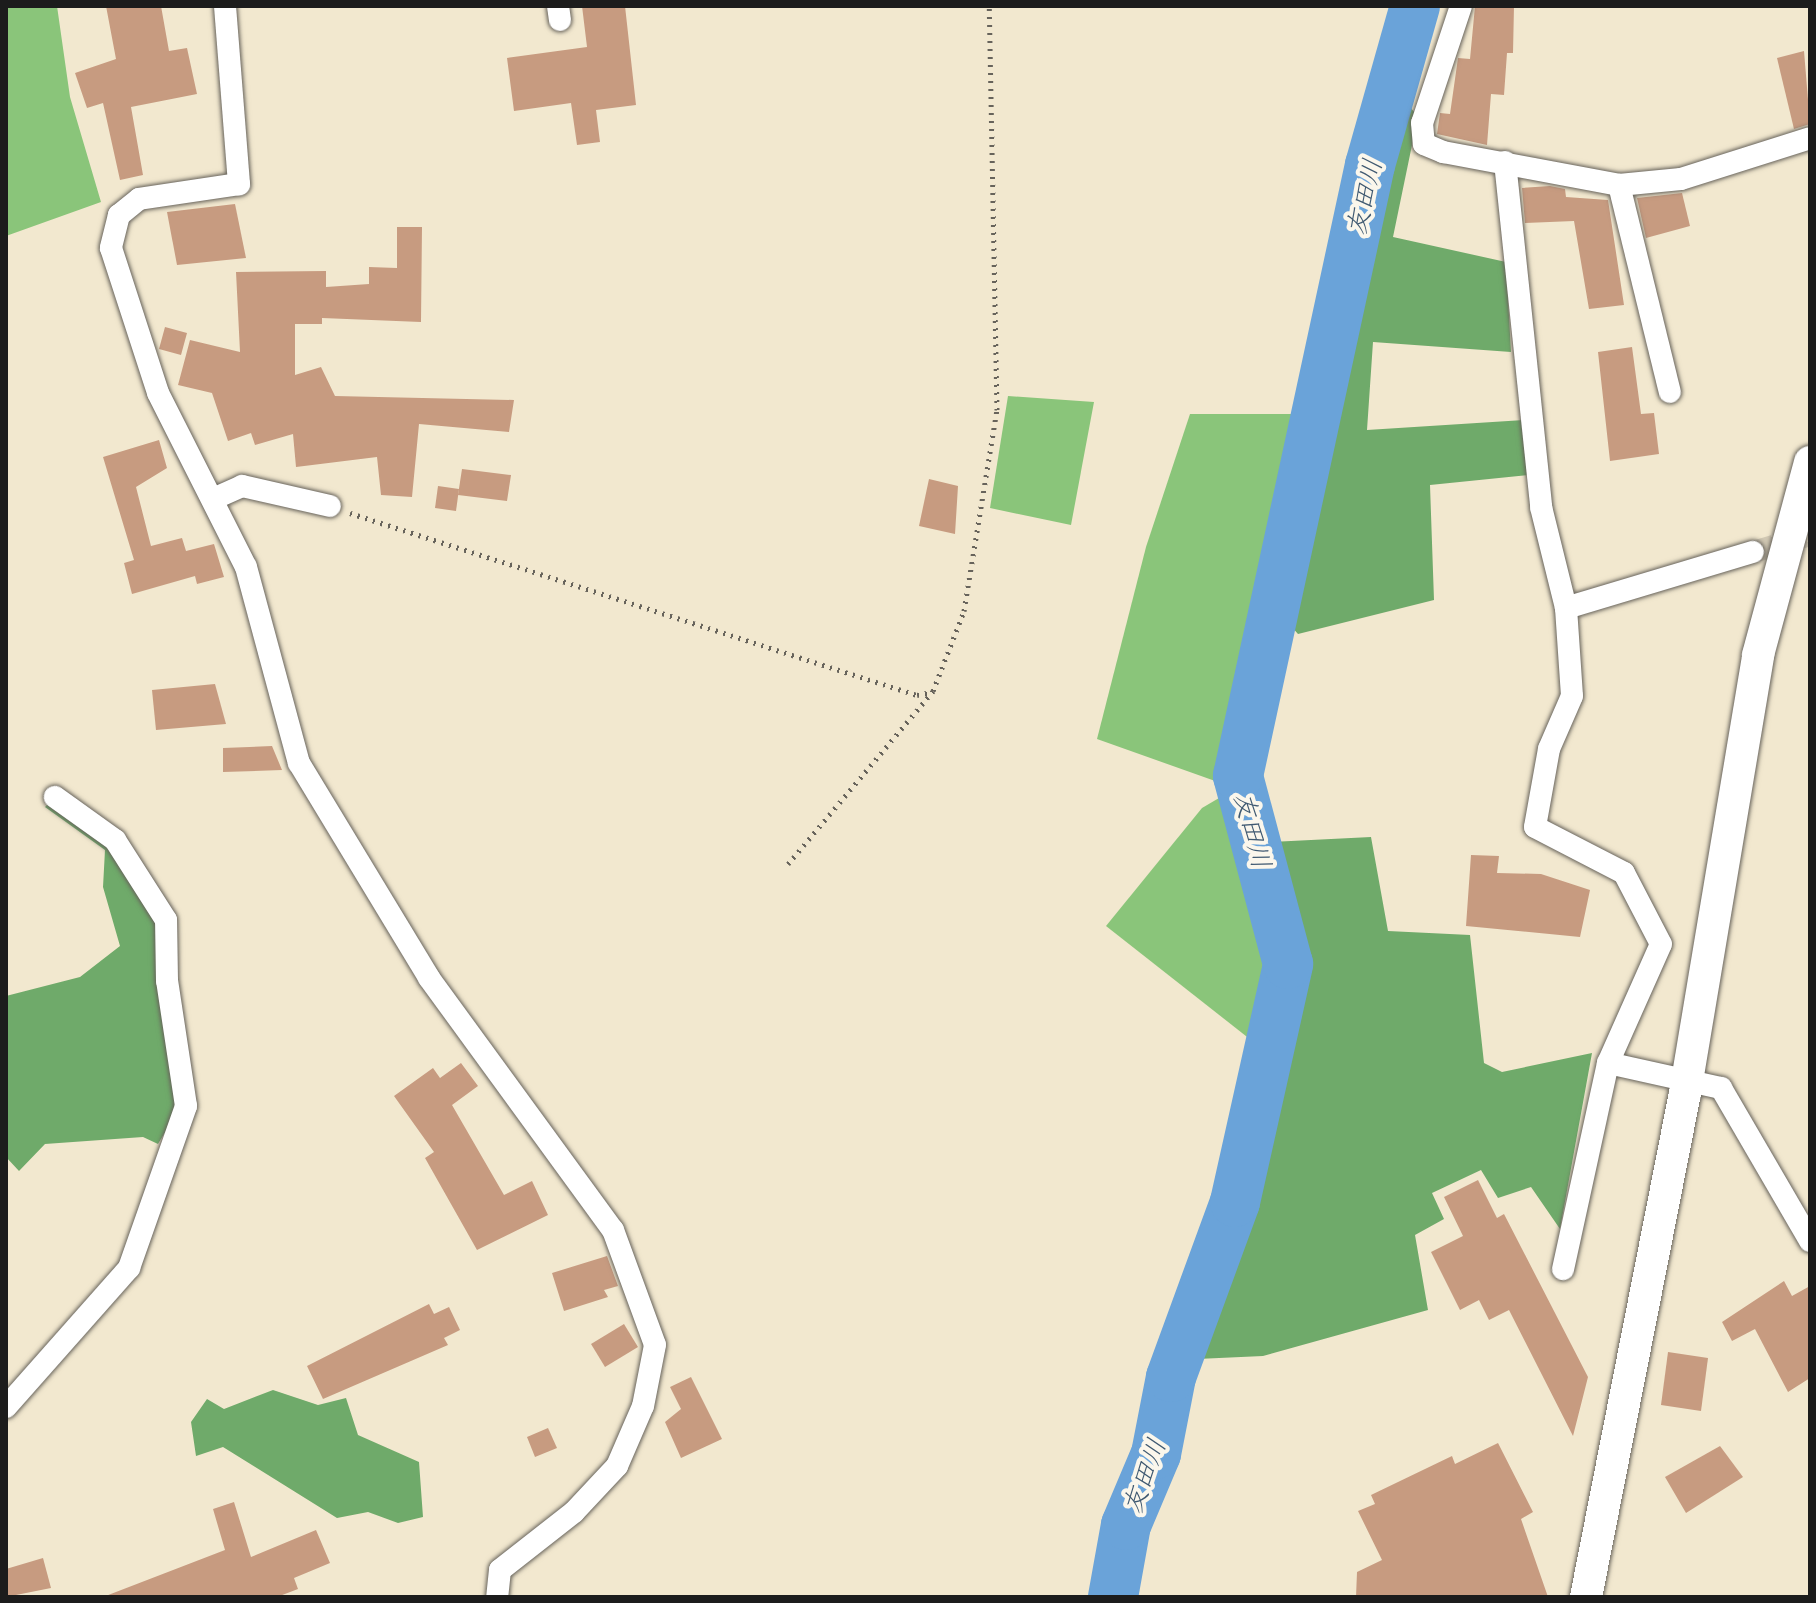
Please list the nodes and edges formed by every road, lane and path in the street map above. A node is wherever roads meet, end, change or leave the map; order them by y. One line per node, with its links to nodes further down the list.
1 (225, 6): 9 (street)
2 (989, 6): 13 (path)
3 (1461, 6): 5 (street)
4 (1810, 138): 6 (street)
5 (1505, 162): 6 (street); 12 (street)
6 (1619, 185): 7 (street)
7 (1670, 392)
8 (1810, 462): 17 (street)
9 (213, 499): 10 (street); 21 (street)
10 (330, 506): 13 (path)
11 (1753, 552): 12 (street)
12 (1566, 608): 16 (street)
13 (933, 691): 15 (path)
14 (55, 797): 20 (street)
15 (788, 864)
16 (1608, 1063): 17 (street); 19 (street)
17 (1688, 1075): 18 (street); 22 (street)
18 (1810, 1241)
19 (1563, 1269)
20 (6, 1407)
21 (497, 1597)
22 (1586, 1597)

